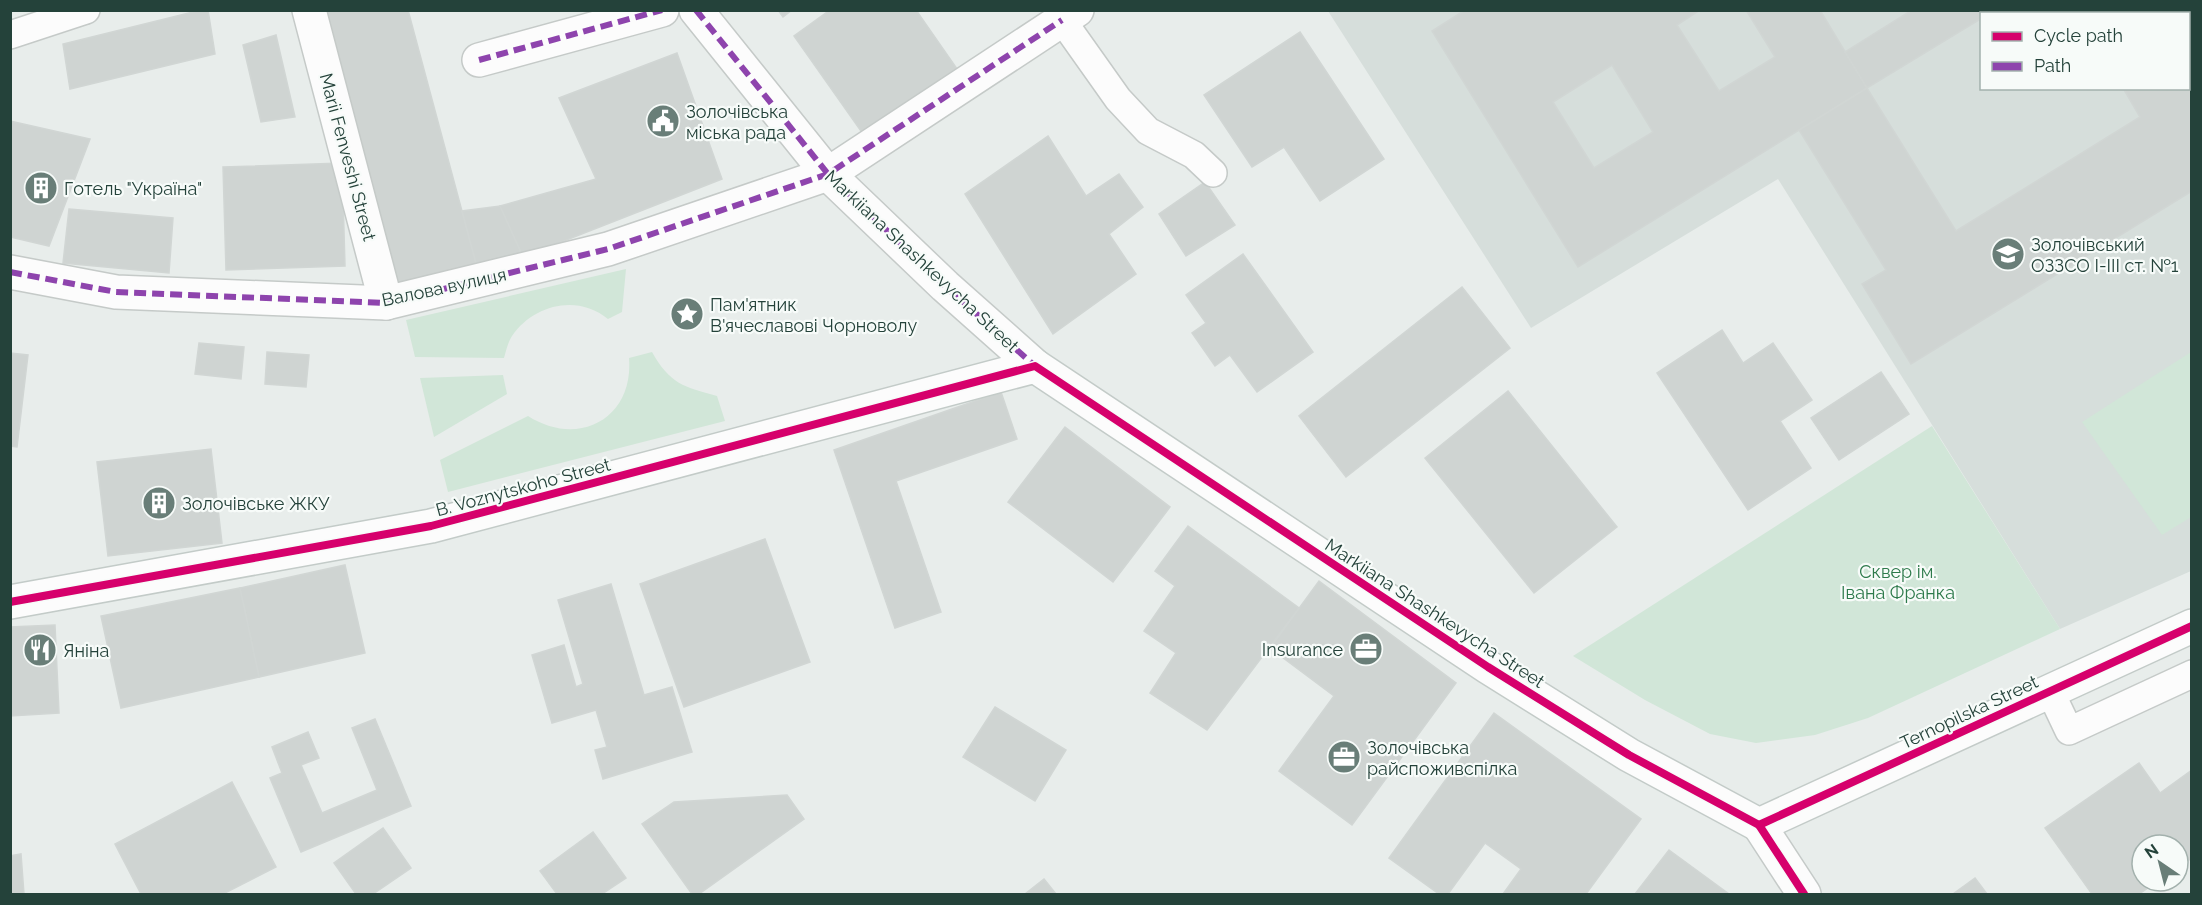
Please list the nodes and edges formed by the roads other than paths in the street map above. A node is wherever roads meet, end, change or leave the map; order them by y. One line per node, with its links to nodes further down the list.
1 (86, 10): 6 (lane)
2 (309, 10): 11 (street, Marii Fenveshi Street)
3 (662, 10): 7 (street)
4 (696, 10): 8 (street, Markiiana Shashkevycha Street)
5 (1069, 15): 8 (street, Валова вулиця); 9 (lane)
6 (10, 34)
7 (479, 60)
8 (828, 174): 11 (street, Валова вулиця); 12 (street, Markiiana Shashkevycha Street)
9 (1213, 174)
10 (10, 272): 11 (street, Валова вулиця)
11 (386, 303)
12 (1035, 366): 13 (street, B. Voznytskoho Street); 17 (street, Markiiana Shashkevycha Street)
13 (10, 602)
14 (2192, 626): 16 (street, Ternopilska Street)
15 (2192, 674): 16 (lane)
16 (2050, 691): 17 (street, Ternopilska Street)
17 (1759, 825): 18 (street, Markiiana Shashkevycha Street)
18 (1804, 894)

